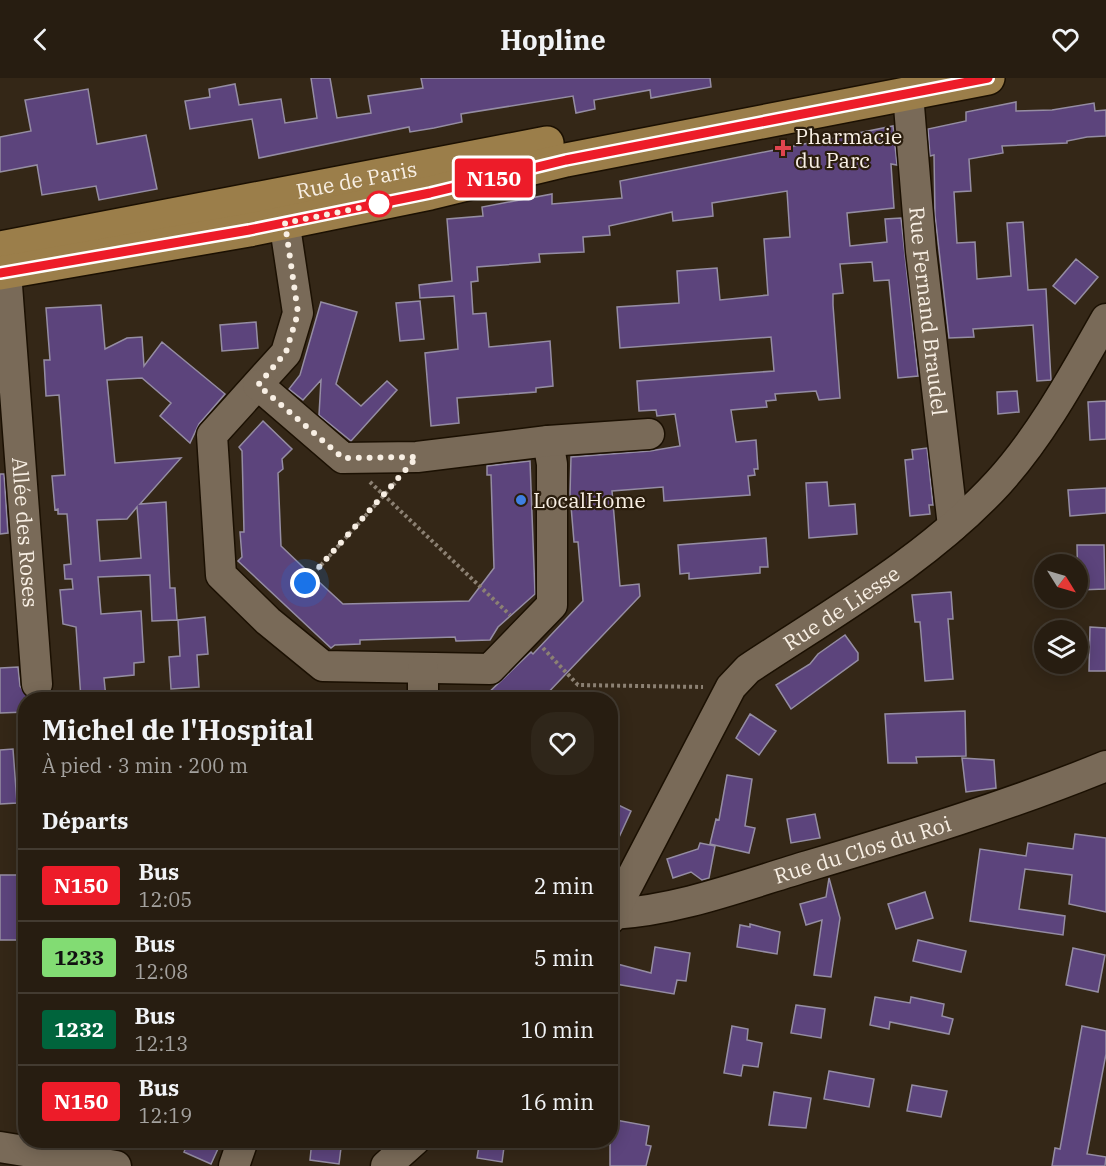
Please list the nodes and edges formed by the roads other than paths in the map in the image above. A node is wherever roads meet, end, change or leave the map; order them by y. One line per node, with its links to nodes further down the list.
1 (988, 78): 2 (main road, Rue de Paris)
2 (899, 86): 3 (main road, Rue de Paris); 9 (street, Rue Fernand Braudel)
3 (283, 208): 4 (main road, Rue de Paris); 6 (street)
4 (2, 264): 11 (street, Allée des Roses)
5 (1106, 320): 9 (street, Rue de Liesse)
6 (258, 385): 8 (street); 10 (street)
7 (649, 434): 8 (street)
8 (548, 441): 10 (street)
9 (953, 526): 14 (street, Rue de Liesse)
10 (423, 669): 12 (street)
11 (37, 684)
12 (423, 692)
13 (1106, 766): 15 (street, Rue du Clos du Roi)
14 (618, 905)
15 (618, 916)
16 (0, 1147): 19 (street)
17 (240, 1148): 20 (street)
18 (406, 1148): 21 (street)
19 (116, 1166)
20 (234, 1166)
21 (386, 1166)

